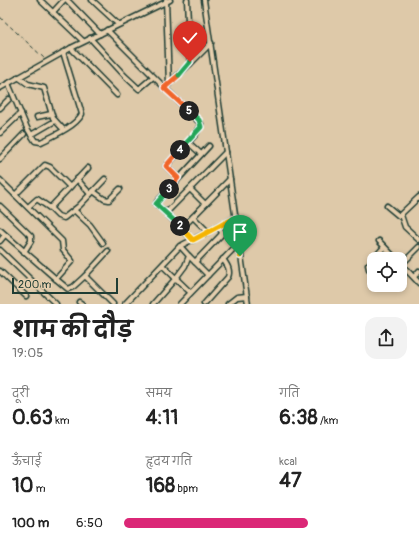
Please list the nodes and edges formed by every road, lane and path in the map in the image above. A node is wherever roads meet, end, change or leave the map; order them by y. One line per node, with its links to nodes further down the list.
1 (40, 0): 7 (street)
2 (65, 0): 7 (street); 11 (street)
3 (92, 0): 9 (street)
4 (187, 0): 18 (street)
5 (204, 0): 14 (street)
6 (167, 1): 9 (street); 22 (street)
7 (53, 12): 13 (street)
8 (0, 17): 17 (path)
9 (118, 24): 10 (street)
10 (107, 30): 11 (street); 19 (street)
11 (100, 34): 12 (street)
12 (90, 38): 13 (street); 19 (street)
13 (84, 41): 15 (street)
14 (211, 43): 18 (street); 38 (street)
15 (71, 48): 16 (street); 25 (street)
16 (64, 52): 17 (street); 32 (street)
17 (47, 60): 20 (street)
18 (190, 64): 22 (street)
19 (153, 76): 24 (street)
20 (18, 77): 21 (street); 29 (street)
21 (8, 83): 23 (street); 28 (street)
22 (169, 84): 24 (street)
23 (0, 88)
24 (164, 88): 36 (street)
25 (117, 95)
26 (9, 99): 27 (street)
27 (0, 108)
28 (21, 113): 33 (street); 35 (street)
29 (51, 114): 30 (street); 31 (street)
30 (37, 117)
31 (55, 122): 32 (street); 35 (street)
32 (63, 129): 35 (street)
33 (0, 133)
34 (24, 134): 40 (street)
35 (31, 136)
36 (188, 142): 39 (street); 42 (street)
37 (209, 146): 39 (street)
38 (226, 152): 44 (street); 48 (street)
39 (201, 154): 42 (street)
40 (0, 159)
41 (88, 168): 46 (street)
42 (178, 178): 59 (street)
43 (105, 179): 50 (street)
44 (230, 179): 53 (street); 62 (street)
45 (0, 180): 51 (street)
46 (77, 180): 47 (street); 50 (street)
47 (70, 187): 51 (street); 57 (street)
48 (190, 188): 53 (street); 59 (street)
49 (120, 189): 50 (street)
50 (92, 192): 58 (street)
51 (15, 195): 56 (street)
52 (419, 197): 60 (street)
53 (205, 204): 61 (street)
54 (0, 206): 79 (street)
55 (387, 206): 60 (street)
56 (28, 207): 57 (street); 94 (street)
57 (50, 208): 58 (street)
58 (74, 210): 72 (street)
59 (166, 213): 64 (street)
60 (401, 215): 69 (street)
61 (192, 217): 64 (street); 66 (street)
62 (235, 218): 63 (street); 73 (street)
63 (218, 227): 66 (street); 85 (street)
64 (182, 228): 68 (street)
65 (0, 230): 67 (street)
66 (208, 232): 68 (street)
67 (5, 234): 70 (street); 79 (street)
68 (193, 240): 74 (street)
69 (419, 240)
70 (0, 241)
71 (379, 241): 75 (street)
72 (103, 243)
73 (239, 243): 84 (street); 98 (street)
74 (180, 246): 82 (street); 86 (street)
75 (384, 247): 80 (street); 81 (street)
76 (419, 247): 83 (street)
77 (0, 250): 99 (street)
78 (108, 251): 91 (street)
79 (24, 252): 94 (street)
80 (380, 252)
81 (389, 252)
82 (189, 256): 85 (street); 93 (street)
83 (407, 258)
84 (223, 259): 90 (street); 104 (street)
85 (195, 262): 90 (street)
86 (163, 266): 93 (street); 101 (street)
87 (407, 270): 92 (street)
88 (0, 271): 97 (street)
89 (419, 272): 92 (street)
90 (208, 275): 96 (street)
91 (85, 276): 94 (street); 100 (street)
92 (414, 277): 95 (street)
93 (176, 278): 96 (street); 102 (street)
94 (56, 279)
95 (419, 283)
96 (190, 292): 103 (street)
97 (26, 296)
98 (247, 296): 105 (street); 106 (street)
99 (56, 304)
100 (113, 304)
101 (125, 304)
102 (152, 304)
103 (180, 304)
104 (205, 304)
105 (228, 304)
106 (248, 304)

